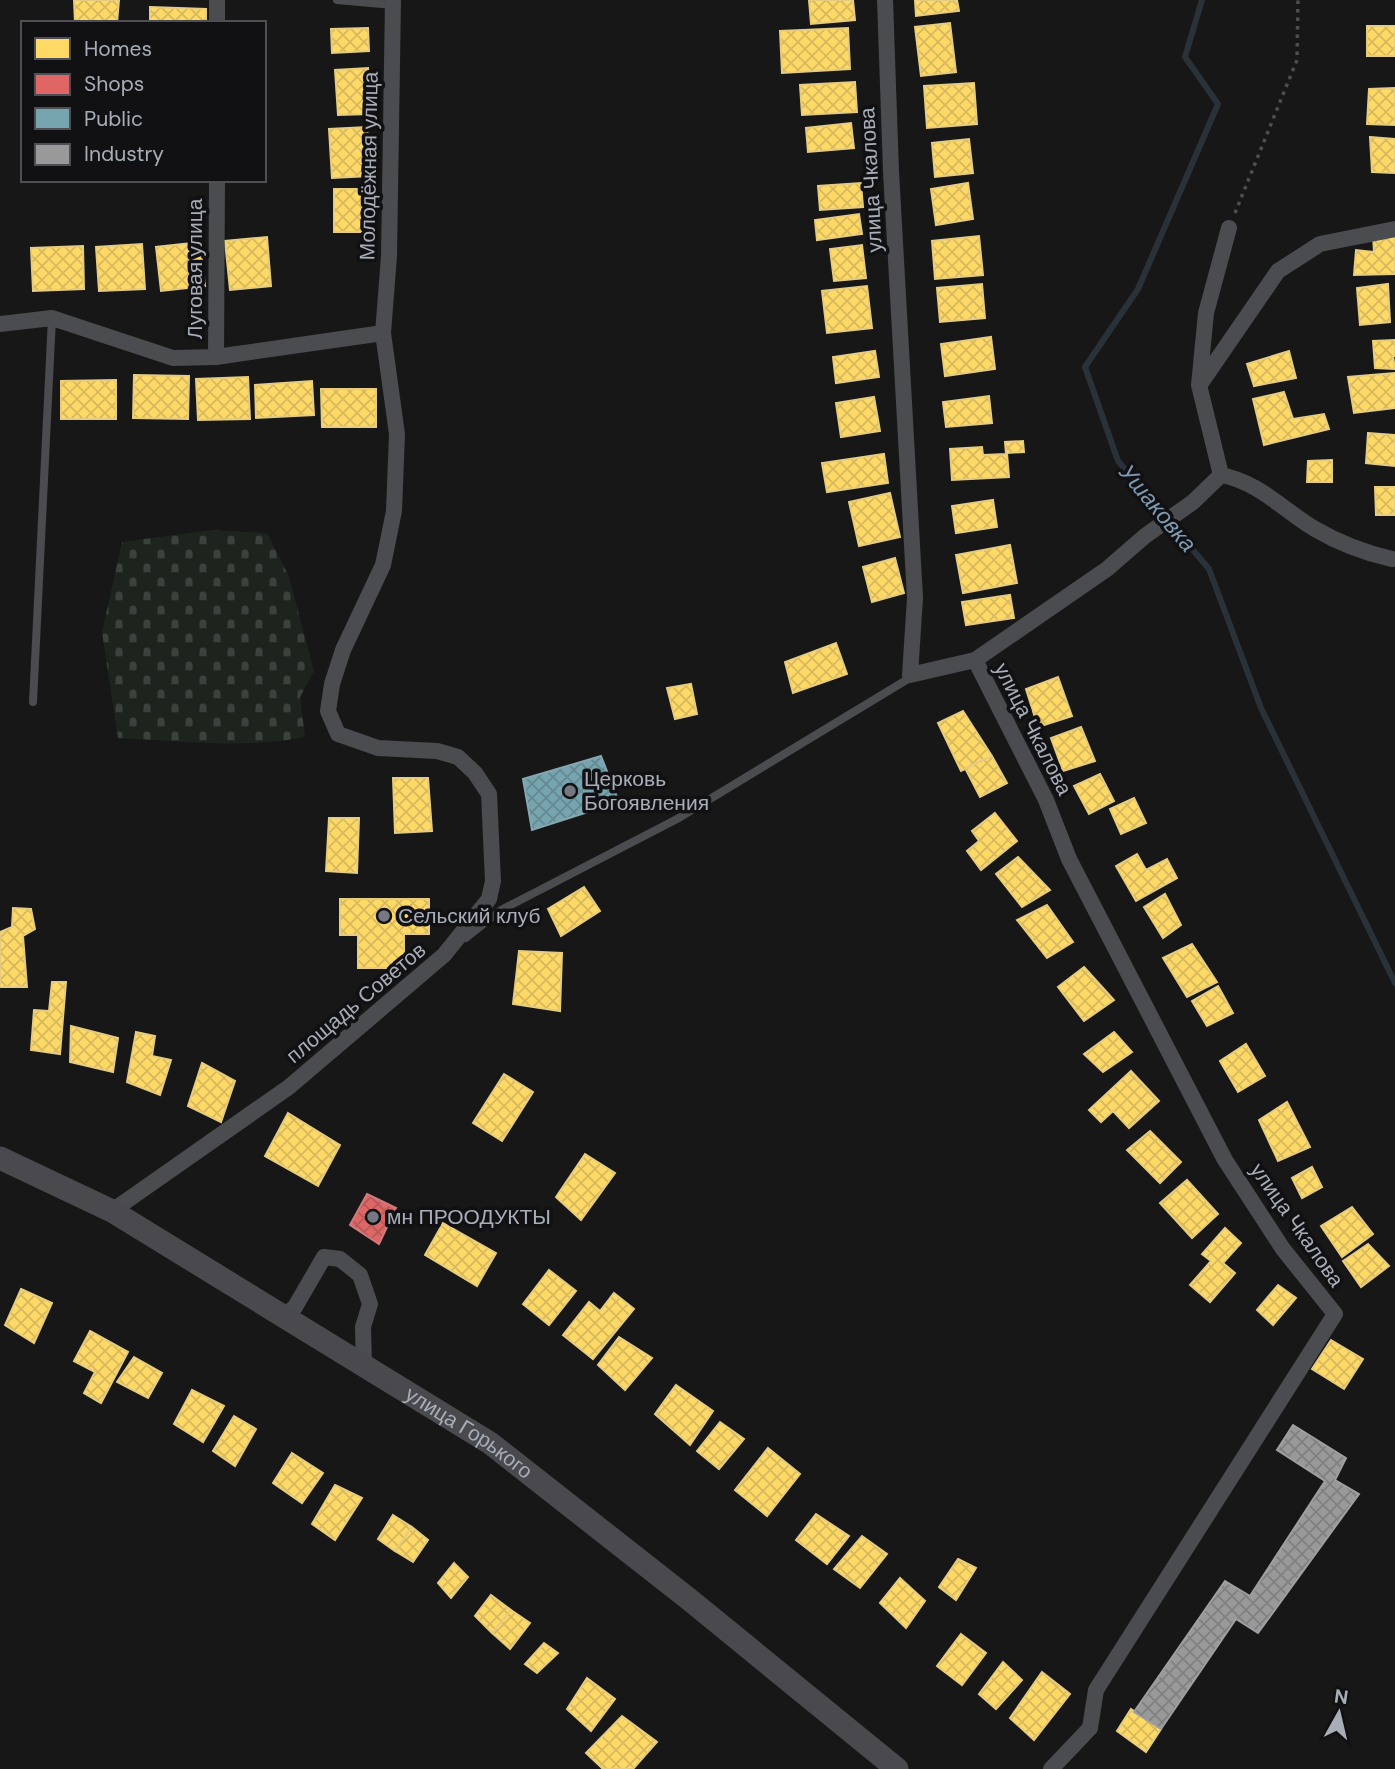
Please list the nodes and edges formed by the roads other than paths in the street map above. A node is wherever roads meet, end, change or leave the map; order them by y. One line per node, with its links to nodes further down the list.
1 (217, 0): 5 (street)
2 (337, 0): 4 (lane)
3 (885, 0): 17 (street, улица Чкалова)
4 (394, 3): 11 (street, Молодёжная улица)
5 (217, 21)
6 (217, 182): 12 (street, Луговая улица)
7 (1229, 228): 13 (street)
8 (1395, 229): 13 (street)
9 (52, 318): 10 (street); 12 (street); 18 (lane)
10 (0, 324)
11 (383, 333): 12 (street); 19 (street, Молодёжная улица)
12 (216, 357)
13 (1199, 385): 14 (street)
14 (1221, 475): 15 (street); 16 (street)
15 (1394, 557)
16 (975, 660): 17 (street, улица Чкалова); 26 (street, улица Чкалова)
17 (910, 675): 20 (lane)
18 (33, 702)
19 (338, 734): 20 (street, площадь Советов)
20 (444, 955): 22 (street, площадь Советов)
21 (0, 1158): 22 (main road, улица Горького)
22 (112, 1211): 23 (main road, улица Горького)
23 (283, 1317): 24 (main road, улица Горького); 24 (street)
24 (364, 1366): 25 (main road, улица Горького)
25 (897, 1769)
26 (1051, 1769)

